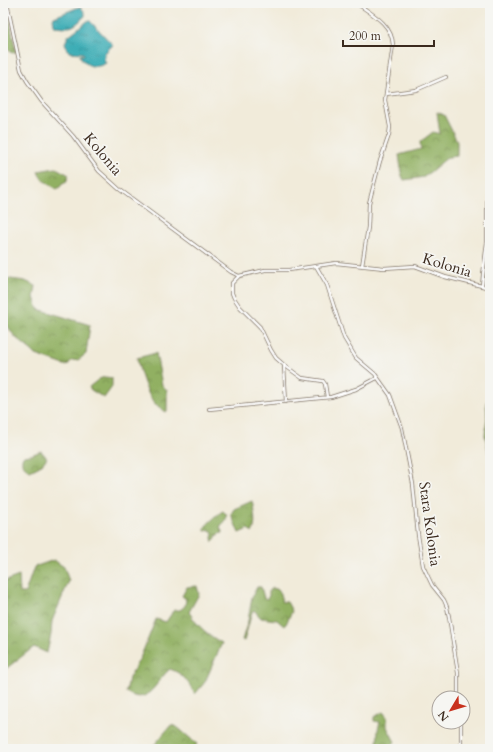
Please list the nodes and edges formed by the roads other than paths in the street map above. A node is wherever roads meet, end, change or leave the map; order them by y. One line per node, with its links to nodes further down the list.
1 (8, 3): 8 (street, Kolonia)
2 (356, 3): 4 (street)
3 (446, 77): 4 (street)
4 (386, 94): 7 (street)
5 (487, 196): 9 (street)
6 (316, 266): 7 (street, Kolonia); 8 (street, Kolonia); 12 (street, Stara Kolonia)
7 (362, 266): 9 (street, Kolonia)
8 (239, 276): 11 (street)
9 (482, 286): 10 (street, Kolonia)
10 (490, 288)
11 (284, 365): 13 (street); 14 (street)
12 (377, 378): 13 (street); 16 (street, Stara Kolonia)
13 (327, 397): 14 (street)
14 (286, 402): 15 (street)
15 (209, 409)
16 (458, 690)
17 (461, 730): 18 (street)
18 (461, 749)

